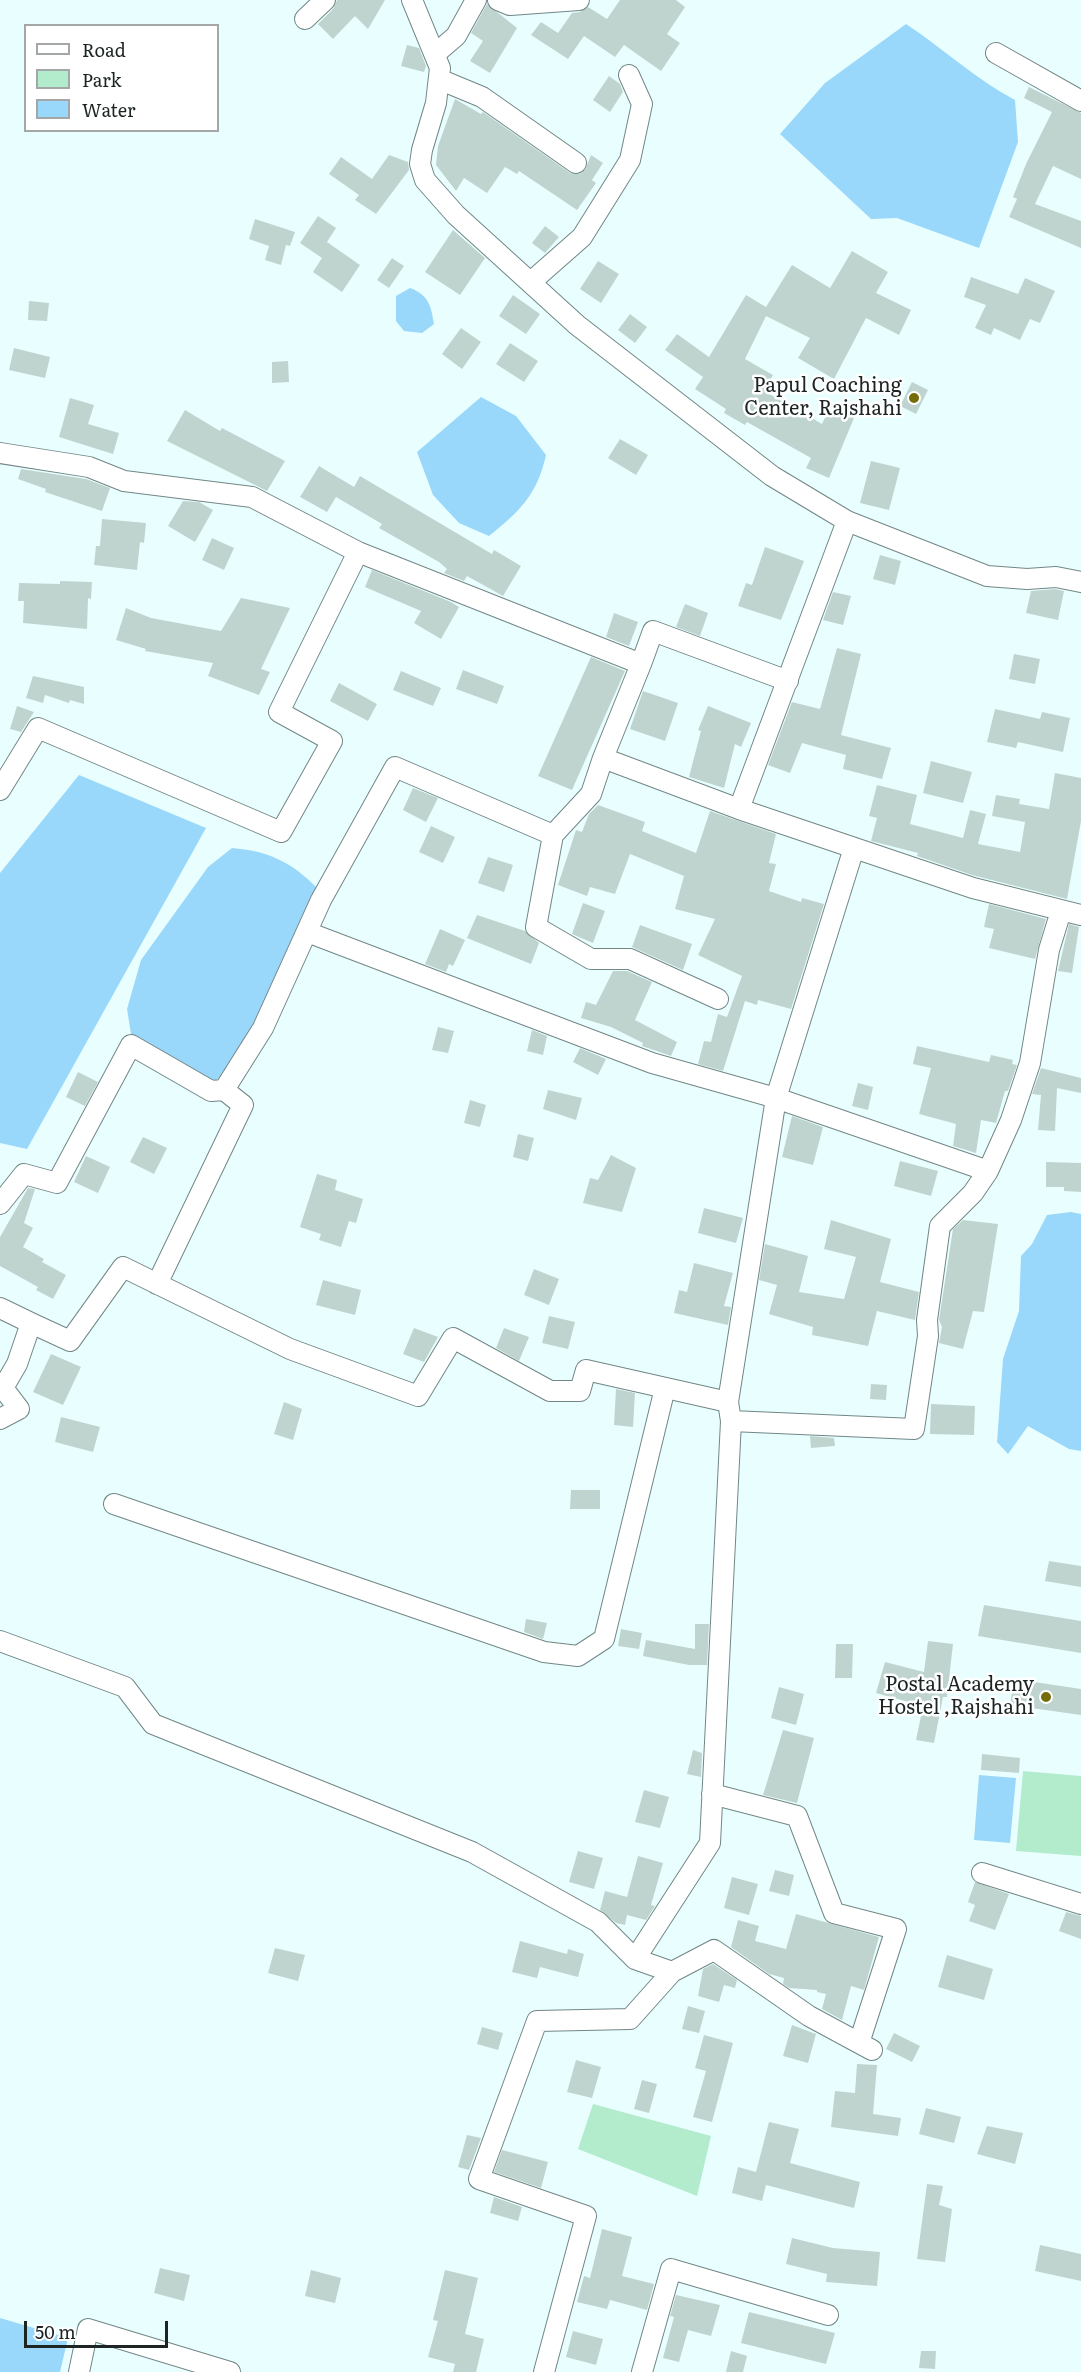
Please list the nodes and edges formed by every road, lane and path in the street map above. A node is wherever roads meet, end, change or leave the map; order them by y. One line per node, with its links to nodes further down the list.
1 (325, 0): 6 (street)
2 (412, 0): 8 (street)
3 (476, 0): 8 (street)
4 (498, 0): 5 (street)
5 (579, 0)
6 (305, 19)
7 (996, 53): 11 (street)
8 (435, 54): 10 (street)
9 (629, 75): 13 (street)
10 (441, 80): 12 (street); 13 (street)
11 (1081, 101)
12 (576, 163)
13 (532, 281): 15 (street)
14 (0, 453): 16 (street)
15 (847, 521): 17 (street); 19 (street)
16 (358, 552): 18 (street); 21 (street)
17 (1081, 582)
18 (641, 664): 19 (street); 20 (street)
19 (788, 681): 22 (street)
20 (603, 758): 22 (street); 23 (street)
21 (0, 790)
22 (740, 809): 24 (street)
23 (553, 835): 27 (street); 28 (street)
24 (854, 848): 25 (street); 30 (street)
25 (1061, 911): 26 (street); 31 (street)
26 (1081, 915)
27 (307, 932): 29 (street); 30 (street)
28 (718, 999)
29 (224, 1090): 32 (street); 33 (street)
30 (776, 1098): 31 (street); 37 (street)
31 (988, 1171): 37 (street)
32 (0, 1204)
33 (157, 1284): 35 (street); 36 (street)
34 (0, 1308): 35 (street)
35 (31, 1323): 38 (street)
36 (665, 1388): 37 (street); 39 (street)
37 (729, 1412): 41 (street)
38 (0, 1419)
39 (114, 1504)
40 (0, 1641): 44 (street)
41 (712, 1794): 44 (street); 45 (street)
42 (982, 1873): 43 (street)
43 (1081, 1904)
44 (635, 1959): 45 (street)
45 (672, 1972): 49 (street)
46 (828, 2315): 50 (street)
47 (79, 2372): 48 (street)
48 (230, 2372)
49 (544, 2372)
50 (642, 2372)

